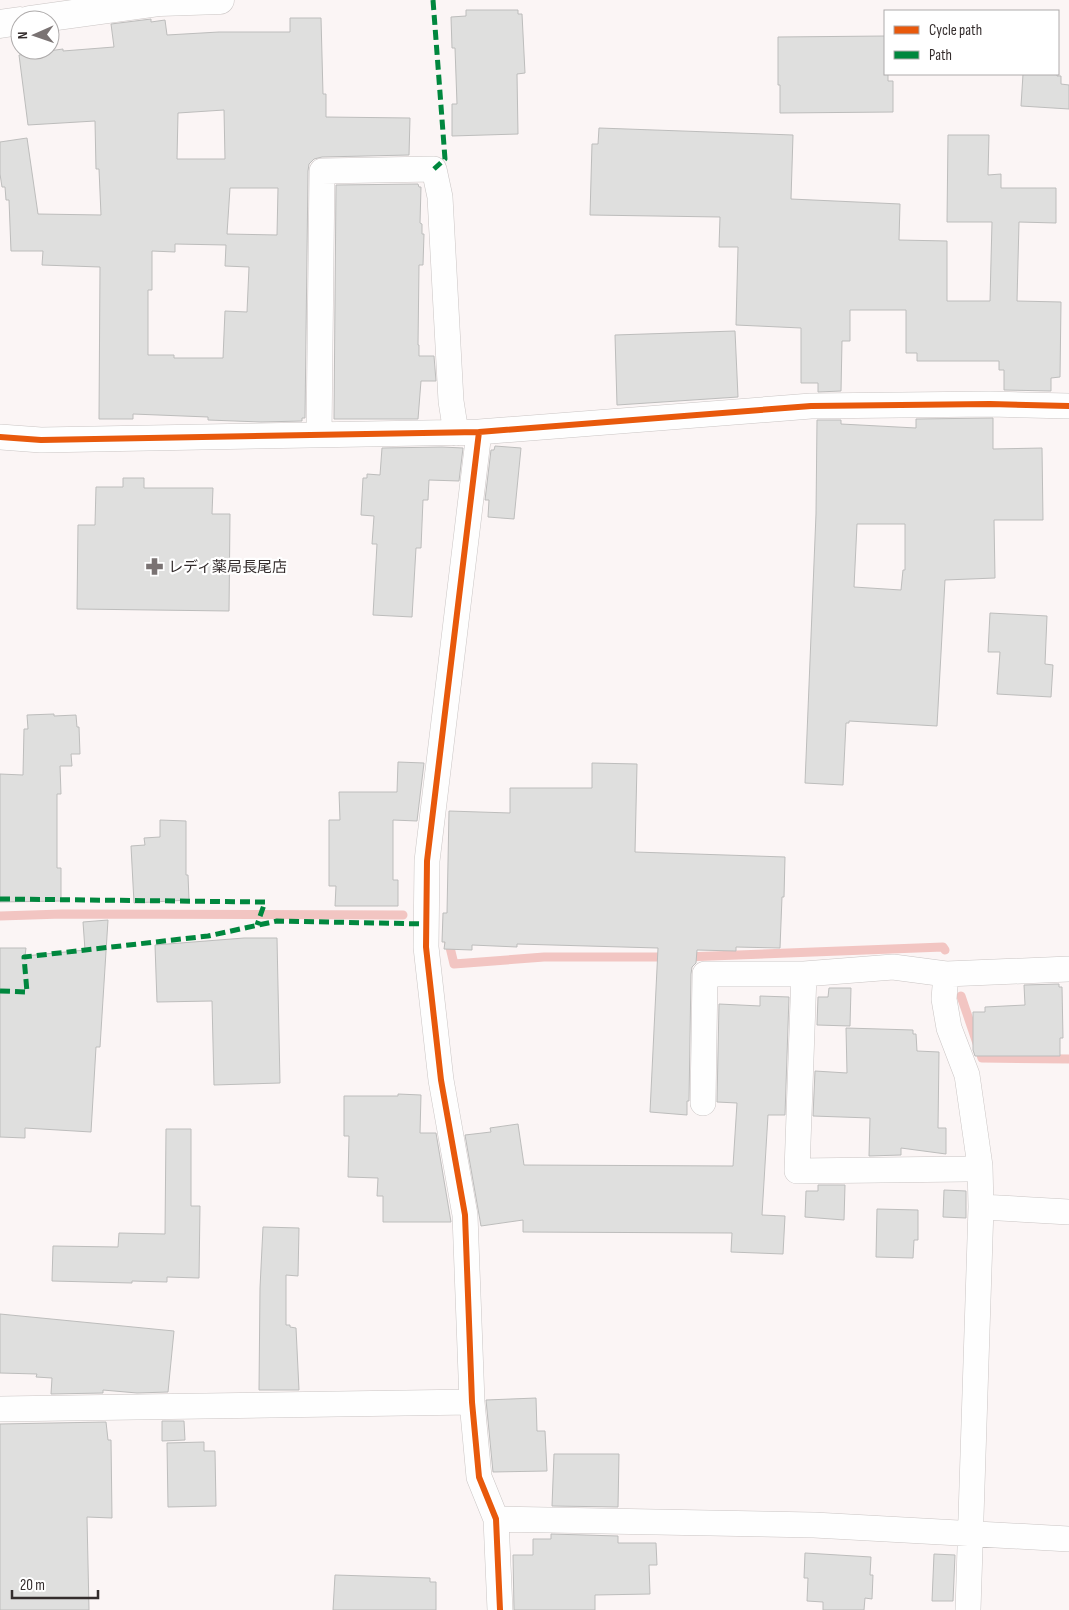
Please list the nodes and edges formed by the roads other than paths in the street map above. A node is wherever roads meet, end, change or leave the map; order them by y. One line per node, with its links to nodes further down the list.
1 (220, 0): 2 (street)
2 (60, 16)
3 (1069, 406): 4 (street)
4 (468, 433): 5 (street); 5 (street); 14 (street)
5 (319, 435): 6 (street)
6 (0, 437)
7 (1069, 969): 9 (street)
8 (804, 974): 9 (street); 10 (street); 11 (street)
9 (946, 974): 11 (street)
10 (703, 1102)
11 (980, 1166): 12 (street)
12 (981, 1207): 13 (street); 17 (street)
13 (1069, 1212)
14 (472, 1402): 15 (street); 16 (street)
15 (0, 1409)
16 (496, 1519): 17 (street); 19 (street)
17 (971, 1534): 18 (street); 20 (street)
18 (1069, 1539)
19 (500, 1610)
20 (968, 1610)

